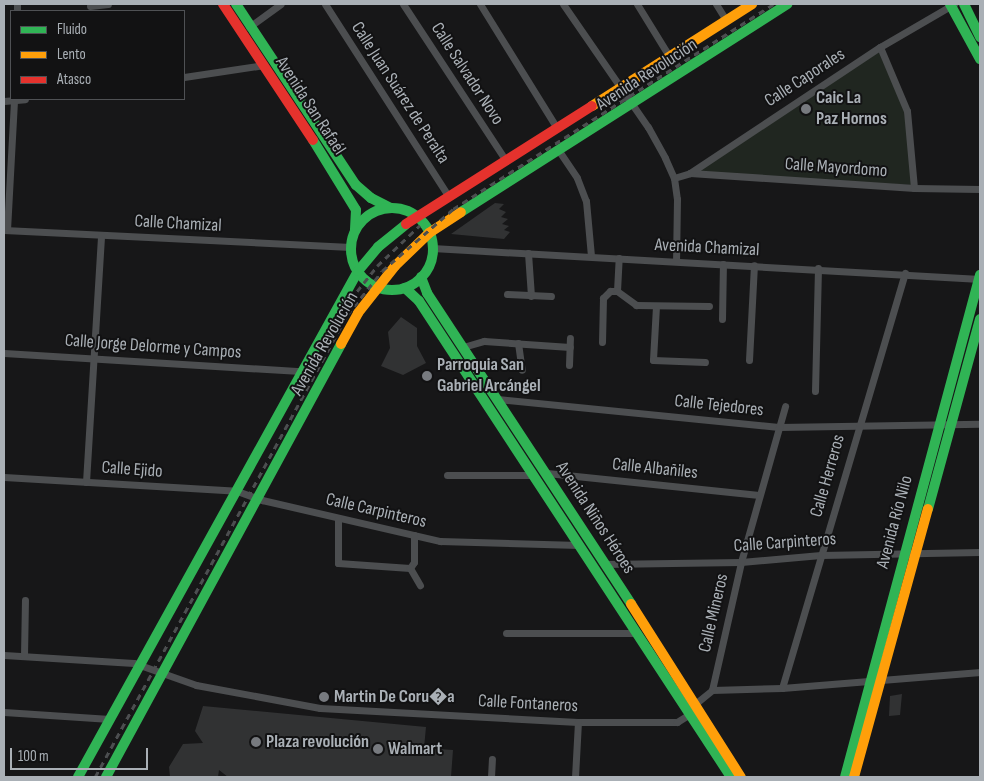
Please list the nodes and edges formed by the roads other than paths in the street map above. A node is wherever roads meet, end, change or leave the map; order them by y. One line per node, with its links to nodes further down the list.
1 (108, 4): 15 (street)
2 (223, 4): 18 (main road, Avenida San Rafaél)
3 (236, 4): 17 (main road, Avenida San Rafaél)
4 (281, 4): 17 (street)
5 (325, 4): 36 (street, Calle Juan Suárez de Peralta)
6 (403, 4): 31 (street, Calle Salvador Novo)
7 (480, 4): 29 (street)
8 (563, 4): 25 (street)
9 (637, 4): 21 (street)
10 (716, 4): 16 (street)
11 (752, 4): 16 (main road, Avenida Revolución)
12 (787, 4): 28 (main road, Avenida Revolución)
13 (952, 4): 20 (street, Calle Caporales); 22 (main road)
14 (964, 4): 19 (main road)
15 (90, 7)
16 (726, 20): 21 (main road, Avenida Revolución)
17 (250, 25): 18 (street); 37 (main road, Avenida San Rafaél)
18 (244, 35): 23 (main road, Avenida San Rafaél)
19 (980, 38)
20 (880, 47): 32 (street, Calle Caporales); 34 (street)
21 (669, 56): 25 (main road, Avenida Revolución)
22 (980, 59)
23 (264, 65): 24 (street); 40 (main road, Avenida San Rafaél)
24 (185, 77)
25 (619, 88): 28 (street); 29 (main road, Avenida Revolución)
26 (14, 100): 27 (street); 39 (street)
27 (4, 102)
28 (630, 105): 30 (main road, Avenida Revolución); 33 (street)
29 (557, 128): 31 (main road, Avenida Revolución)
30 (560, 151): 41 (main road, Avenida Revolución); 46 (street)
31 (506, 161): 36 (main road, Avenida Revolución)
32 (690, 173): 33 (street, Calle Caporales); 34 (street, Calle Mayordomo)
33 (674, 178): 48 (street)
34 (914, 188): 35 (street, Calle Mayordomo)
35 (980, 189)
36 (449, 198): 38 (main road, Avenida Revolución)
37 (391, 208): 38 (main road, Avenida San Rafaél); 40 (main road)
38 (418, 218): 41 (main road); 52 (main road, Avenida Revolución)
39 (5, 230): 42 (street, Calle Chamizal)
40 (355, 230): 43 (main road, Avenida San Rafaél)
41 (430, 233): 44 (main road); 56 (main road, Avenida Revolución)
42 (101, 235): 43 (street, Calle Chamizal); 72 (street)
43 (351, 247): 52 (main road)
44 (432, 248): 45 (street, Avenida Chamizal); 54 (main road)
45 (528, 253): 46 (street, Avenida Chamizal); 60 (street)
46 (591, 256): 47 (street, Avenida Chamizal)
47 (619, 258): 48 (street, Avenida Chamizal); 58 (street)
48 (676, 261): 49 (street, Avenida Chamizal)
49 (723, 264): 50 (street, Avenida Chamizal); 64 (street)
50 (754, 265): 51 (street, Avenida Chamizal); 73 (street)
51 (818, 268): 53 (street, Avenida Chamizal); 78 (street)
52 (358, 271): 56 (main road); 76 (main road, Avenida Revolución)
53 (905, 273): 55 (street, Avenida Chamizal); 85 (street, Calle Herreros)
54 (421, 277): 57 (main road); 69 (main road, Avenida Niños Héroes)
55 (980, 277): 81 (main road, Avenida Río Nilo)
56 (378, 287): 57 (main road); 93 (main road, Avenida Revolución)
57 (404, 288): 88 (main road, Avenida Niños Héroes)
58 (617, 290): 62 (street); 67 (street)
59 (507, 294): 60 (street)
60 (530, 296): 61 (street)
61 (551, 296)
62 (656, 306): 63 (street); 74 (street)
63 (709, 306)
64 (722, 319)
65 (980, 319): 83 (main road, Avenida Río Nilo)
66 (570, 338): 70 (street)
67 (602, 342)
68 (518, 344): 69 (street); 70 (street); 77 (street)
69 (463, 347): 79 (main road, Avenida Niños Héroes)
70 (570, 347): 75 (street)
71 (4, 353): 72 (street, Calle Jorge Delorme y Campos)
72 (94, 358): 76 (street, Calle Jorge Delorme y Campos); 90 (street)
73 (749, 360)
74 (705, 362)
75 (569, 365)
76 (300, 370): 91 (main road, Avenida Revolución)
77 (522, 370)
78 (815, 391)
79 (498, 399): 84 (street, Calle Tejedores); 86 (main road, Avenida Niños Héroes)
80 (785, 406): 84 (street, Calle Mineros)
81 (938, 423): 83 (street, Calle Tejedores); 85 (street, Calle Tejedores); 98 (main road, Avenida Río Nilo)
82 (980, 424): 83 (street, Calle Tejedores)
83 (949, 425): 99 (main road, Avenida Río Nilo)
84 (779, 427): 85 (street, Calle Tejedores); 92 (street, Calle Mineros)
85 (858, 427): 100 (street, Calle Herreros)
86 (547, 473): 92 (street, Calle Albañiles); 103 (main road, Avenida Niños Héroes)
87 (446, 475): 88 (street)
88 (533, 475): 96 (main road, Avenida Niños Héroes)
89 (4, 477): 90 (street, Calle Ejido)
90 (86, 482): 91 (street, Calle Ejido)
91 (237, 491): 93 (street, Calle Ejido); 111 (main road, Avenida Revolución)
92 (759, 495): 101 (street, Calle Mineros)
93 (257, 499): 94 (street, Calle Carpinteros); 113 (main road, Avenida Revolución)
94 (338, 518): 95 (street, Calle Carpinteros); 104 (street)
95 (414, 535): 96 (street, Calle Carpinteros); 104 (street)
96 (579, 546): 102 (main road, Avenida Niños Héroes)
97 (980, 552): 99 (street, Calle Carpinteros)
98 (904, 553): 99 (street, Calle Carpinteros); 100 (street, Calle Carpinteros); 114 (main road, Avenida Río Nilo)
99 (915, 553): 114 (main road, Avenida Río Nilo)
100 (821, 555): 101 (street, Calle Carpinteros); 115 (street, Calle Herreros)
101 (741, 562): 103 (street, Calle Carpinteros); 116 (street, Calle Mineros)
102 (591, 564): 103 (street, Calle Carpinteros); 108 (main road, Avenida Niños Héroes)
103 (605, 564): 117 (main road, Avenida Niños Héroes)
104 (410, 568): 105 (street)
105 (420, 585)
106 (25, 600): 110 (street)
107 (506, 633): 108 (street)
108 (636, 634): 119 (main road, Avenida Niños Héroes)
109 (4, 654): 110 (street, Calle Fontaneros)
110 (24, 656): 111 (street, Calle Fontaneros)
111 (141, 665): 113 (street, Calle Fontaneros); 120 (main road, Avenida Revolución)
112 (980, 672): 114 (street)
113 (163, 674): 121 (street, Calle Fontaneros); 124 (main road, Avenida Revolución)
114 (875, 681): 115 (street); 129 (main road, Avenida Río Nilo); 130 (main road, Avenida Río Nilo)
115 (782, 688): 116 (street)
116 (712, 690): 117 (street)
117 (695, 704): 119 (street); 128 (main road, Avenida Niños Héroes)
118 (4, 712): 120 (street)
119 (690, 714): 121 (street, Calle Fontaneros); 127 (main road, Avenida Niños Héroes)
120 (110, 719): 123 (main road, Avenida Revolución)
121 (578, 722): 126 (street)
122 (492, 759): 125 (street)
123 (78, 777)
124 (106, 777)
125 (491, 777)
126 (575, 777)
127 (731, 777)
128 (741, 777)
129 (845, 777)
130 (854, 777)

